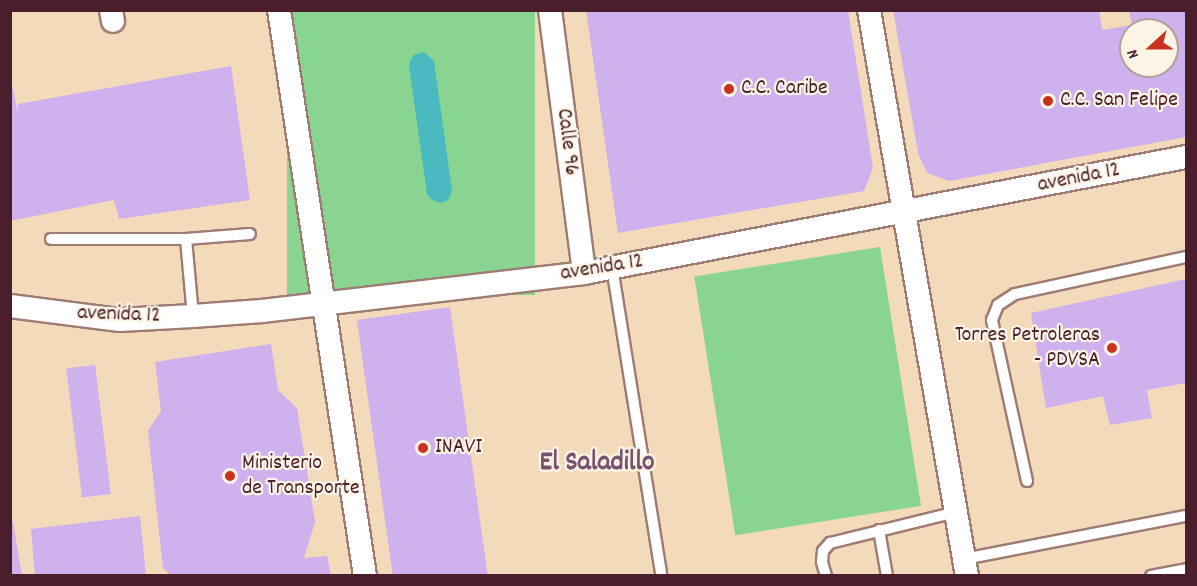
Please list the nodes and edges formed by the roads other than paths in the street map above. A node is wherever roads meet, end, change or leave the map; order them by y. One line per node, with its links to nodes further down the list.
1 (279, 10): 12 (street)
2 (550, 10): 11 (street, Calle 96)
3 (869, 10): 5 (street)
4 (1186, 157): 5 (street, avenida 12)
5 (903, 211): 10 (street, avenida 12); 16 (street)
6 (250, 234): 8 (lane)
7 (51, 239): 8 (lane)
8 (186, 239): 14 (lane)
9 (1186, 256): 15 (lane)
10 (612, 267): 11 (street, avenida 12); 21 (lane)
11 (584, 273): 12 (street, avenida 12)
12 (324, 303): 14 (street, avenida 12); 22 (street)
13 (10, 306): 14 (street, avenida 12)
14 (193, 316)
15 (1027, 481)
16 (956, 512): 18 (lane); 19 (street)
17 (1186, 516): 19 (lane)
18 (879, 530): 23 (lane); 24 (lane)
19 (966, 567)
20 (1186, 569): 25 (lane)
21 (661, 573)
22 (365, 576)
23 (826, 576)
24 (887, 576)
25 (1151, 576)

